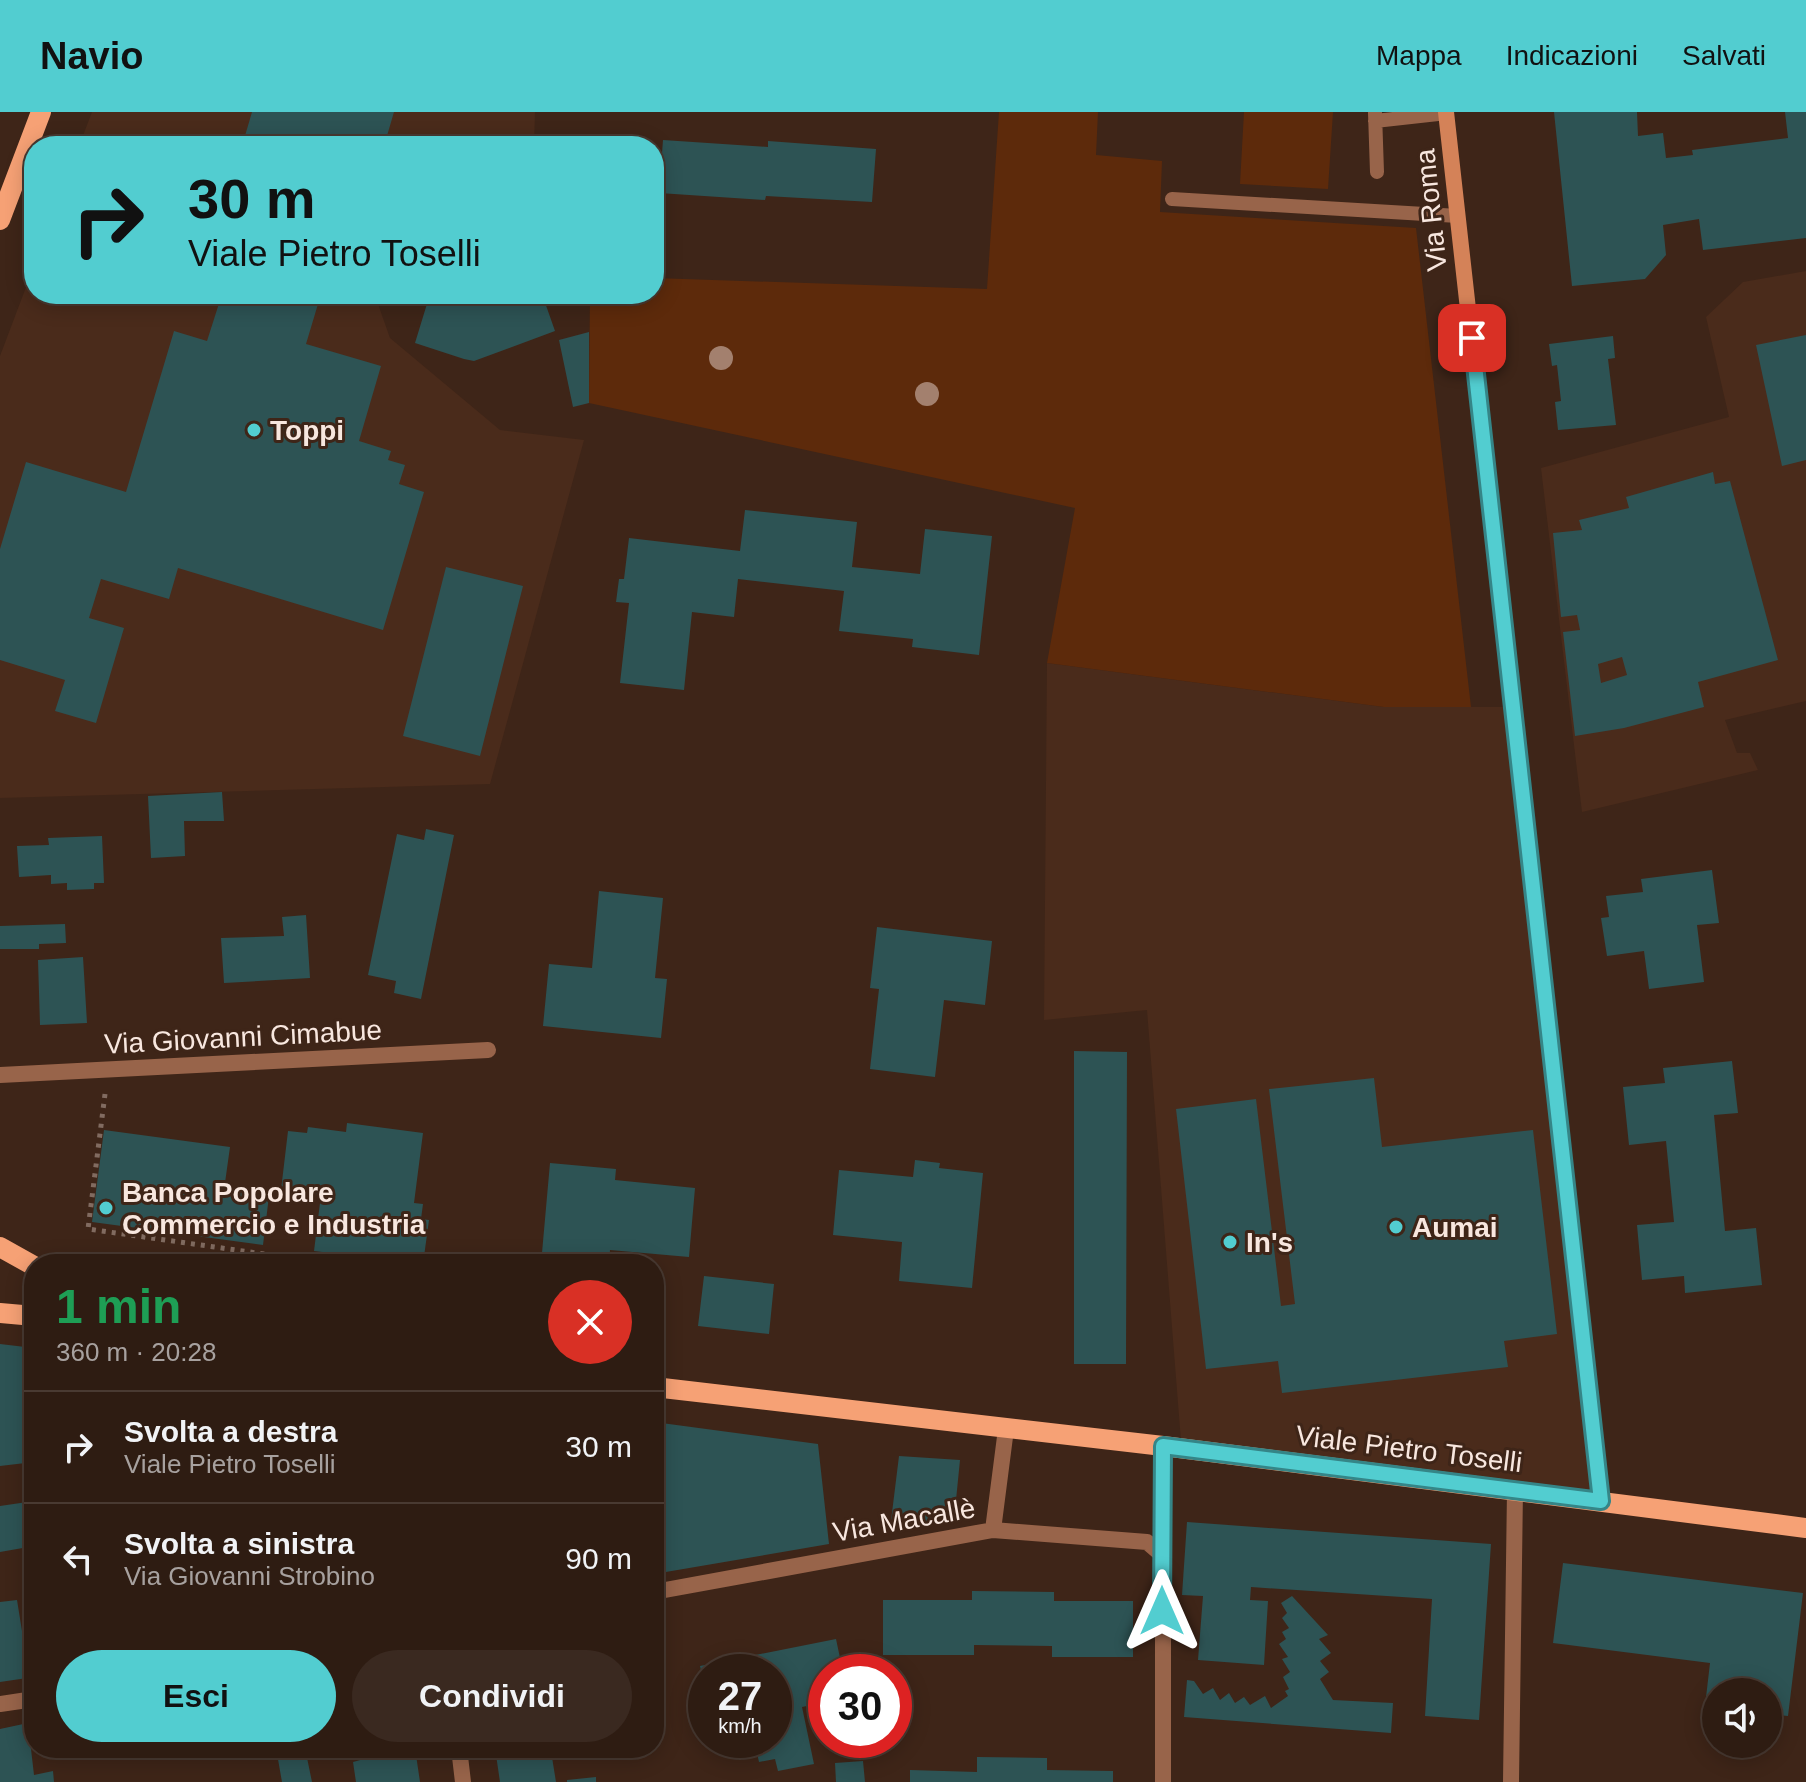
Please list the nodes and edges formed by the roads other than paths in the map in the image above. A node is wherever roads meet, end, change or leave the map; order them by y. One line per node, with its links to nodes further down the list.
1 (41, 112): 4 (main road)
2 (1446, 113): 3 (lane); 8 (street, Via Roma)
3 (1375, 117): 6 (lane)
4 (32, 136)
5 (24, 157): 9 (main road)
6 (1377, 172)
7 (1172, 199): 8 (lane)
8 (1458, 216): 20 (street, Via Roma)
9 (0, 220)
10 (488, 1050): 11 (street, Via Giovanni Cimabue)
11 (0, 1075)
12 (0, 1247): 13 (main road)
13 (24, 1260)
14 (0, 1313): 15 (main road)
15 (24, 1315)
16 (664, 1388): 17 (main road, Viale Pietro Toselli)
17 (1006, 1429): 18 (main road, Viale Pietro Toselli); 22 (street)
18 (1163, 1446): 19 (main road, Viale Pietro Toselli); 23 (street)
19 (1515, 1490): 20 (main road, Viale Pietro Toselli); 30 (street)
20 (1601, 1501): 21 (main road, Viale Pietro Toselli)
21 (1806, 1528)
22 (993, 1530): 23 (street, Via Macallè); 24 (street, Via Macallè)
23 (1161, 1554): 29 (street)
24 (664, 1590)
25 (24, 1700): 26 (street)
26 (0, 1704)
27 (460, 1758): 28 (street)
28 (463, 1782)
29 (1163, 1782)
30 (1511, 1782)

